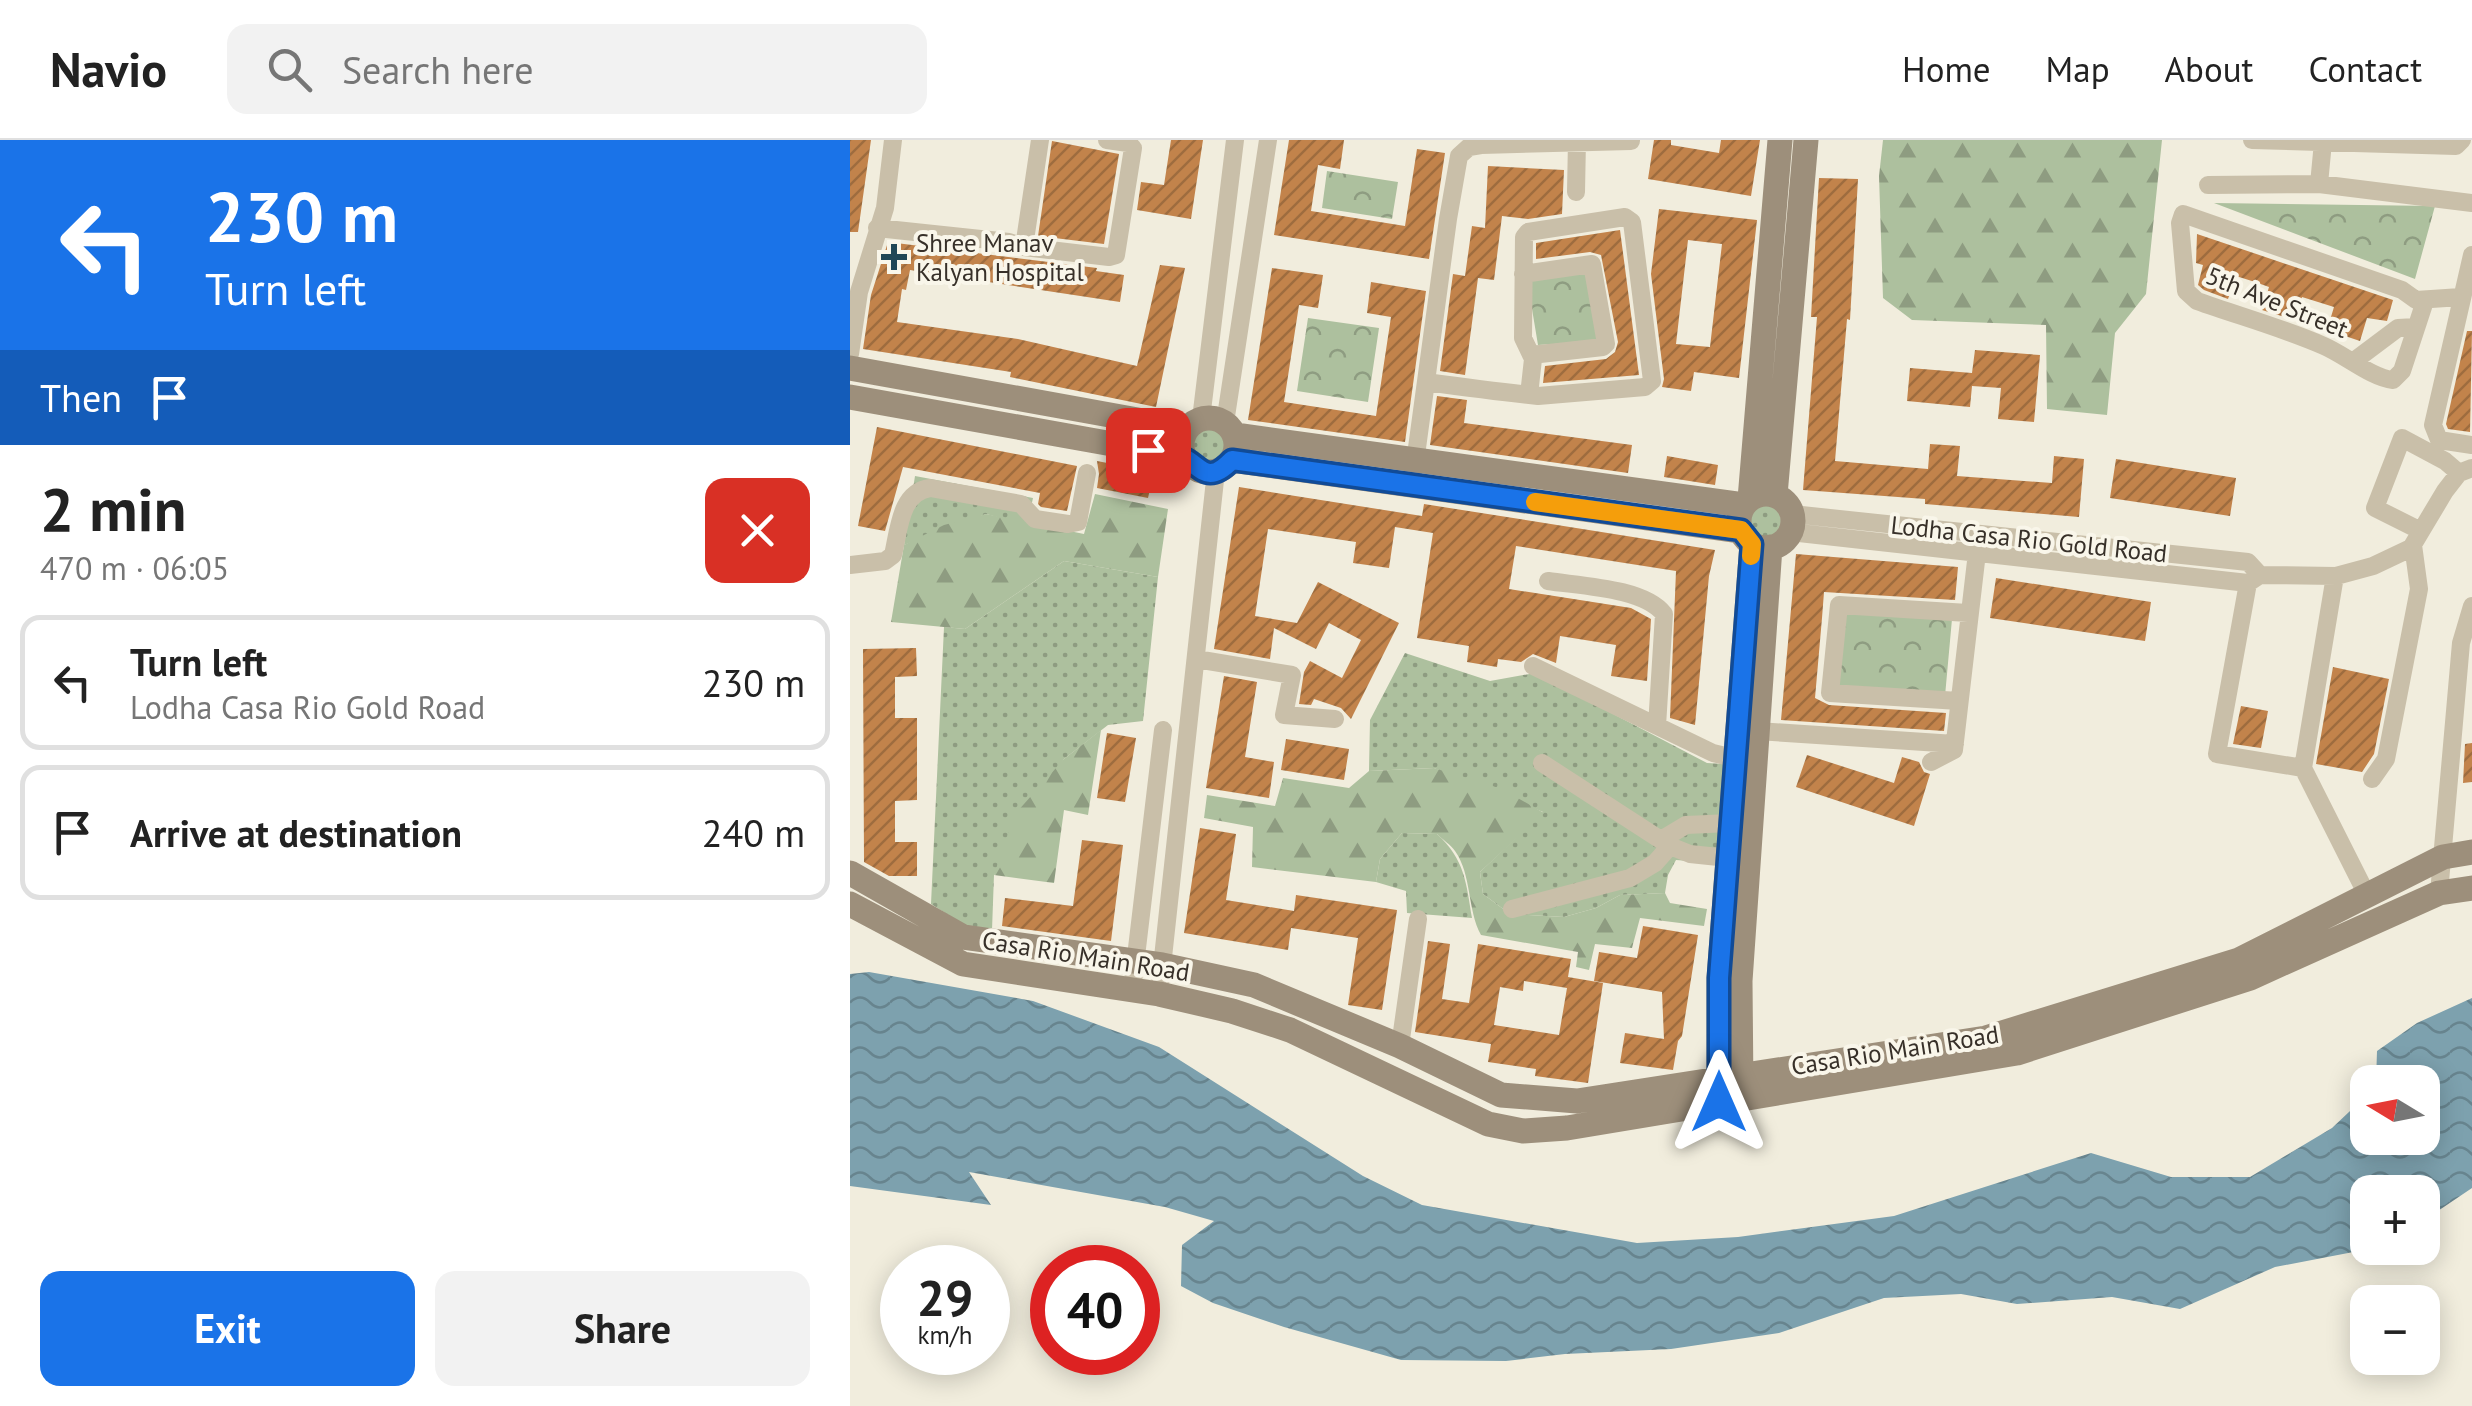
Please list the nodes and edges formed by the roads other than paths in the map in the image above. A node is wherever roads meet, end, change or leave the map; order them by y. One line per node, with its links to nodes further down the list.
1 (893, 140): 17 (street)
2 (1040, 140): 18 (street)
3 (1107, 140): 18 (street)
4 (1235, 140): 19 (street)
5 (1268, 140): 20 (street)
6 (1780, 140): 38 (street)
7 (1806, 140): 38 (street)
8 (2252, 140): 12 (street)
9 (2462, 140): 12 (street)
10 (1577, 141): 11 (street); 15 (street); 30 (street)
11 (1631, 141)
12 (2323, 142): 13 (street)
13 (2319, 184): 14 (street); 16 (street)
14 (2208, 185)
15 (1576, 192)
16 (2472, 202)
17 (877, 228): 18 (street); 26 (street)
18 (1024, 248)
19 (1220, 250): 20 (street); 33 (street)
20 (1250, 255): 33 (street)
21 (2472, 255): 23 (street)
22 (1523, 274): 27 (street); 27 (street); 31 (street)
23 (2462, 297): 24 (street); 34 (street)
24 (2424, 300): 25 (street, 5th Ave Street); 28 (street, 5th Ave Street)
25 (2416, 327): 28 (street); 28 (street, 5th Ave Street)
26 (850, 354)
27 (1531, 355): 31 (street)
28 (2354, 361)
29 (850, 368): 33 (street, Lodha Casa Rio Gold Road)
30 (1426, 382): 31 (street); 36 (street)
31 (1529, 395)
32 (850, 397): 33 (street, Lodha Casa Rio Gold Road)
33 (1216, 440): 36 (street, Lodha Casa Rio Gold Road); 47 (street)
34 (2472, 445)
35 (2466, 470): 39 (street, Lodha Casa Rio Gold Road); 39 (street)
36 (1414, 472): 38 (street, Lodha Casa Rio Gold Road)
37 (1087, 473): 41 (street)
38 (1764, 521): 40 (street, Lodha Casa Rio Gold Road); 53 (street); 55 (street)
39 (2416, 537): 42 (street, Lodha Casa Rio Gold Road); 59 (street)
40 (1978, 543): 43 (street, Lodha Casa Rio Gold Road); 46 (street)
41 (850, 564)
42 (2334, 576): 43 (street, Lodha Casa Rio Gold Road); 58 (street)
43 (2254, 579): 58 (street)
44 (1548, 581): 51 (street)
45 (2472, 606): 64 (street)
46 (1968, 613): 49 (street); 49 (street)
47 (1196, 660): 50 (street); 75 (street)
48 (1534, 666): 51 (street)
49 (1959, 701): 54 (street)
50 (1335, 719)
51 (1657, 726): 55 (street)
52 (1163, 730): 74 (street)
53 (1757, 731): 54 (street); 55 (street)
54 (1954, 744): 56 (street)
55 (1745, 761): 60 (street)
56 (1930, 762)
57 (1542, 763): 62 (street)
58 (2303, 768): 69 (street)
59 (2372, 779)
60 (1743, 788): 61 (street); 73 (street)
61 (1730, 823): 62 (street); 65 (street)
62 (1665, 843): 65 (street); 71 (street)
63 (2472, 852): 64 (street, Casa Rio Main Road)
64 (2443, 857): 68 (street); 69 (street, Casa Rio Main Road)
65 (1728, 858): 73 (street)
66 (850, 873): 74 (street, Casa Rio Main Road)
67 (2472, 888): 68 (street, Casa Rio Main Road)
68 (2440, 893): 79 (street, Casa Rio Main Road)
69 (2367, 895): 79 (street, Casa Rio Main Road)
70 (850, 904): 76 (street, Casa Rio Main Road)
71 (1512, 908)
72 (1418, 920): 78 (street)
73 (1731, 955): 79 (street)
74 (1136, 962): 75 (street, Casa Rio Main Road); 76 (street)
75 (1162, 965): 77 (street); 78 (street, Casa Rio Main Road)
76 (1132, 990): 77 (street, Casa Rio Main Road)
77 (1159, 994): 79 (street, Casa Rio Main Road)
78 (1400, 1046): 79 (street, Casa Rio Main Road)
79 (1730, 1088)

